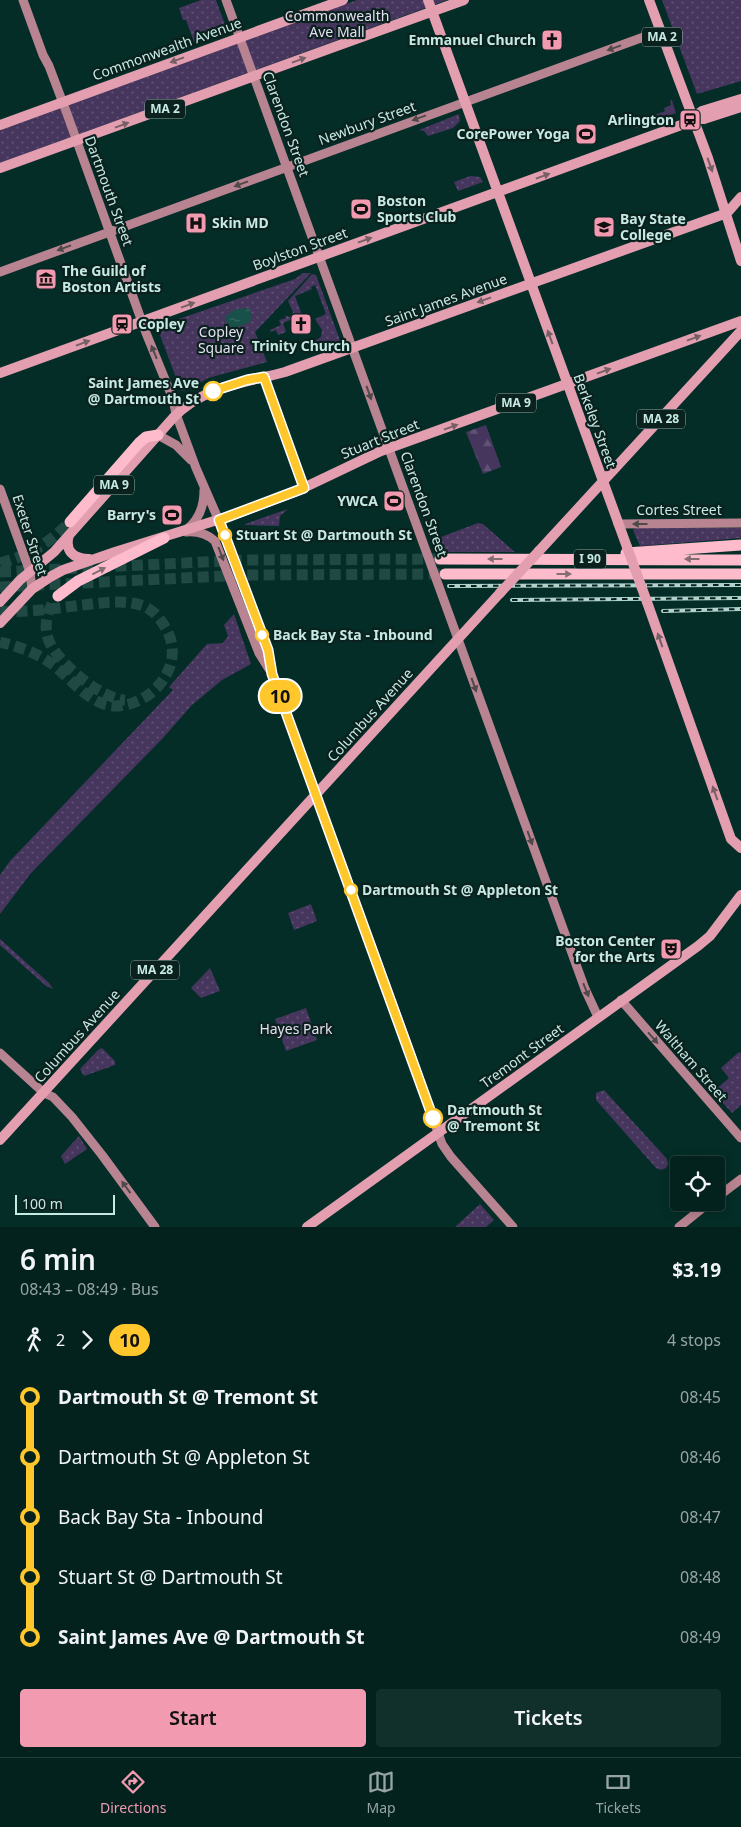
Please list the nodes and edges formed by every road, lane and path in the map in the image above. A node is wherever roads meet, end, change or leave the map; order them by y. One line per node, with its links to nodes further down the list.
1 (23, 0): 12 (main road, Dartmouth Street)
2 (226, 0): 9 (main road, Clarendon Street)
3 (343, 0): 9 (main road, Commonwealth Avenue)
4 (428, 0): 7 (main road, Berkeley Street)
5 (464, 0): 7 (main road, MA 2)
6 (648, 0): 8 (main road, MA 2)
7 (432, 11): 10 (main road, MA 2, one-way to 7); 13 (main road, Berkeley Street)
8 (660, 31): 13 (main road, Newbury Street, one-way to 13); 16 (main road, MA 2)
9 (239, 37): 10 (main road, Clarendon Street); 12 (main road, Commonwealth Avenue, one-way to 12)
10 (254, 76): 18 (main road, MA 2, one-way to 10); 19 (main road, Clarendon Street)
11 (741, 99): 15 (main road, Boylston Street)
12 (62, 102): 17 (main road, Commonwealth Avenue); 18 (main road, Dartmouth Street)
13 (465, 102): 19 (main road, Newbury Street, one-way to 19); 21 (main road, Berkeley Street)
14 (741, 107): 15 (main road, Boylston Street)
15 (711, 113): 16 (main road, Boylston Street)
16 (693, 119): 21 (main road, Boylston Street, one-way to 16); 23 (main road, one-way to 23)
17 (0, 125)
18 (76, 141): 20 (main road, MA 2); 24 (main road, Dartmouth Street)
19 (287, 167): 24 (main road, Newbury Street, one-way to 24); 25 (main road, Clarendon Street)
20 (0, 168)
21 (497, 192): 25 (main road, Boylston Street, one-way to 21); 28 (main road, Berkeley Street)
22 (741, 197): 23 (main road)
23 (727, 212): 26 (main road); 28 (main road, Saint James Avenue)
24 (110, 231): 27 (main road, Newbury Street, one-way to 27); 30 (main road, Dartmouth Street)
25 (320, 257): 30 (main road, Boylston Street, one-way to 25); 32 (main road, Clarendon Street)
26 (741, 261)
27 (0, 272)
28 (530, 284): 32 (main road, Saint James Avenue, one-way to 32); 34 (main road, Berkeley Street, one-way to 28)
29 (741, 321): 34 (main road, Stuart Street / MA 9, one-way to 29)
30 (142, 322): 33 (main road, Boylston Street, one-way to 30); 35 (main road, Dartmouth Street, one-way to 30)
31 (741, 331): 39 (main road, Columbus Avenue / MA 28)
32 (352, 348): 35 (main road, Saint James Avenue / MA 9); 37 (main road, Clarendon Street, one-way to 37)
33 (0, 373)
34 (568, 384): 37 (main road, Stuart Street / MA 9, one-way to 34); 39 (main road, Berkeley Street)
35 (176, 414): 36 (main road, MA 9); 38 (main road, Dartmouth Street)
36 (158, 435): 38 (main road); 43 (highway); 47 (main road, MA 9)
37 (388, 448): 42 (main road, Stuart Street / MA 9); 61 (main road, Clarendon Street)
38 (196, 468): 40 (main road, Dartmouth Street)
39 (602, 482): 45 (main road, Berkeley Street); 61 (main road, Columbus Avenue / MA 28, bridge)
40 (204, 485): 42 (main road, Dartmouth Street); 46 (main road)
41 (0, 489): 54 (main road, Exeter Street)
42 (219, 520): 46 (main road, Stuart Street / MA 9); 62 (main road, Dartmouth Street)
43 (70, 522)
44 (741, 523): 45 (main road, Cortes Street, one-way to 45)
45 (618, 524): 64 (main road, Berkeley Street, one-way to 45, bridge)
46 (183, 532): 48 (main road, Stuart Street / MA 9); 62 (main road, Dartmouth Street, one-way to 62)
47 (69, 535): 50 (main road); 54 (main road, MA 9)
48 (164, 538): 50 (main road, Stuart Street / MA 9); 58 (highway, one-way to 48)
49 (741, 544): 51 (highway)
50 (93, 559): 57 (main road, Stuart Street / MA 9)
51 (589, 559): 52 (highway, I 90, one-way to 52); 53 (highway, I 90, one-way to 51)
52 (440, 560)
53 (741, 560)
54 (30, 572): 57 (main road, Exeter Street); 59 (main road, MA 9)
55 (445, 574): 56 (highway, I 90, one-way to 56)
56 (741, 574)
57 (32, 589): 60 (main road, MA 9)
58 (58, 596)
59 (0, 602)
60 (0, 623)
61 (458, 639): 63 (main road, Columbus Avenue / MA 28); 67 (main road, Clarendon Street, one-way to 67)
62 (272, 674): 63 (main road, Dartmouth Street)
63 (316, 794): 69 (main road, Columbus Avenue / MA 28); 70 (main road, Dartmouth Street)
64 (741, 848)
65 (741, 895): 66 (main road, Tremont Street)
66 (621, 1000): 67 (main road, Tremont Street); 71 (main road, Waltham Street, one-way to 71)
67 (598, 1017): 70 (main road, Tremont Street)
68 (0, 1053): 69 (main road)
69 (44, 1092): 72 (main road, Columbus Avenue / MA 28); 76 (main road, one-way to 69)
70 (438, 1133): 77 (main road, Tremont Street); 78 (main road, Dartmouth Street)
71 (741, 1138)
72 (0, 1140)
73 (741, 1179): 74 (main road)
74 (725, 1191)
75 (699, 1211): 79 (main road)
76 (155, 1227)
77 (307, 1227)
78 (513, 1227)
79 (679, 1227)

